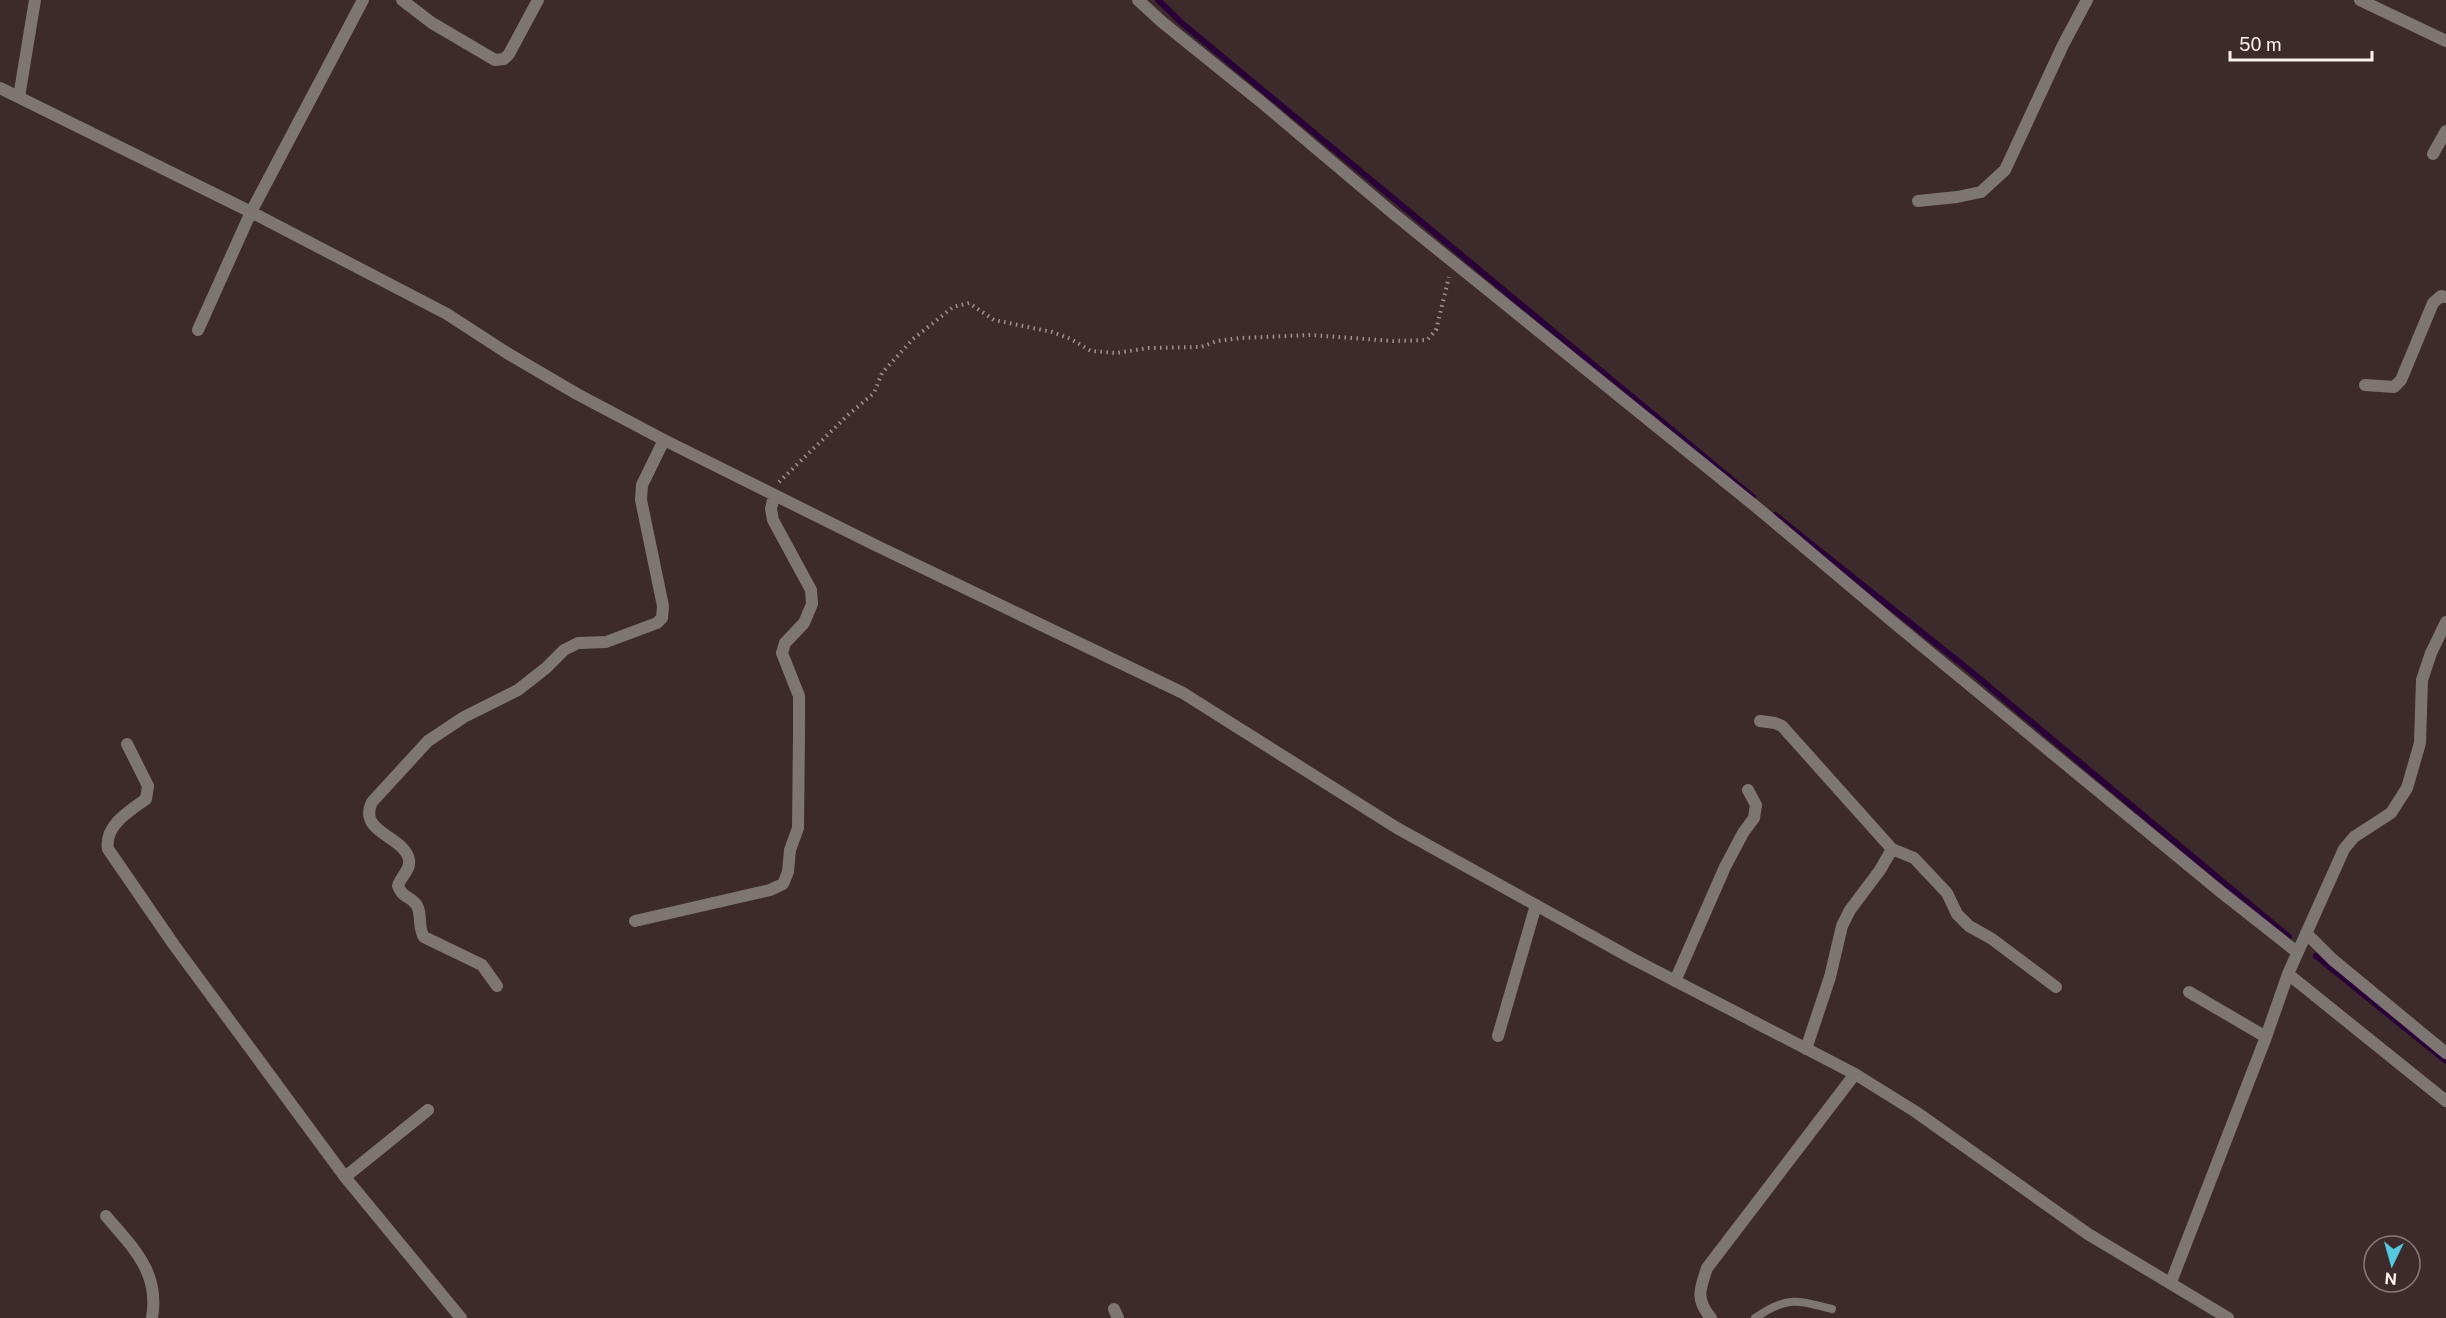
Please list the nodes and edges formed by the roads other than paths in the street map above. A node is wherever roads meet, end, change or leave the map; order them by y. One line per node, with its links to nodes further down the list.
1 (35, 0): 10 (street)
2 (363, 0): 14 (street)
3 (402, 0): 4 (street)
4 (538, 0)
5 (1138, 0): 28 (street)
6 (2087, 0): 13 (street)
7 (2360, 0): 8 (street)
8 (2446, 41)
9 (0, 88): 10 (street)
10 (19, 98): 14 (street)
11 (2446, 131): 12 (street)
12 (2433, 154)
13 (1918, 201)
14 (251, 212): 16 (street); 18 (street)
15 (2446, 297): 17 (street)
16 (198, 330)
17 (2366, 385)
18 (664, 440): 19 (street); 31 (street)
19 (772, 494): 25 (street); 26 (street)
20 (2446, 622): 27 (street)
21 (1760, 721): 24 (street)
22 (127, 744): 41 (street)
23 (1748, 790): 30 (street)
24 (1892, 849): 32 (street); 36 (street)
25 (1536, 905): 30 (street); 34 (street)
26 (635, 921)
27 (2306, 933): 28 (street); 37 (street)
28 (2298, 952): 29 (street)
29 (2288, 974): 35 (street); 39 (street)
30 (1675, 981): 36 (street)
31 (497, 986)
32 (2056, 987)
33 (2188, 992): 35 (street)
34 (1498, 1036)
35 (2266, 1037): 43 (street)
36 (1806, 1049): 38 (street)
37 (2446, 1053)
38 (1855, 1074): 43 (street); 47 (street)
39 (2446, 1101)
40 (428, 1110): 41 (street)
41 (345, 1177): 46 (street)
42 (106, 1216): 45 (street)
43 (2171, 1282): 49 (street)
44 (1832, 1309): 48 (lane)
45 (152, 1318)
46 (461, 1318)
47 (1710, 1318)
48 (1755, 1318)
49 (2228, 1318)

